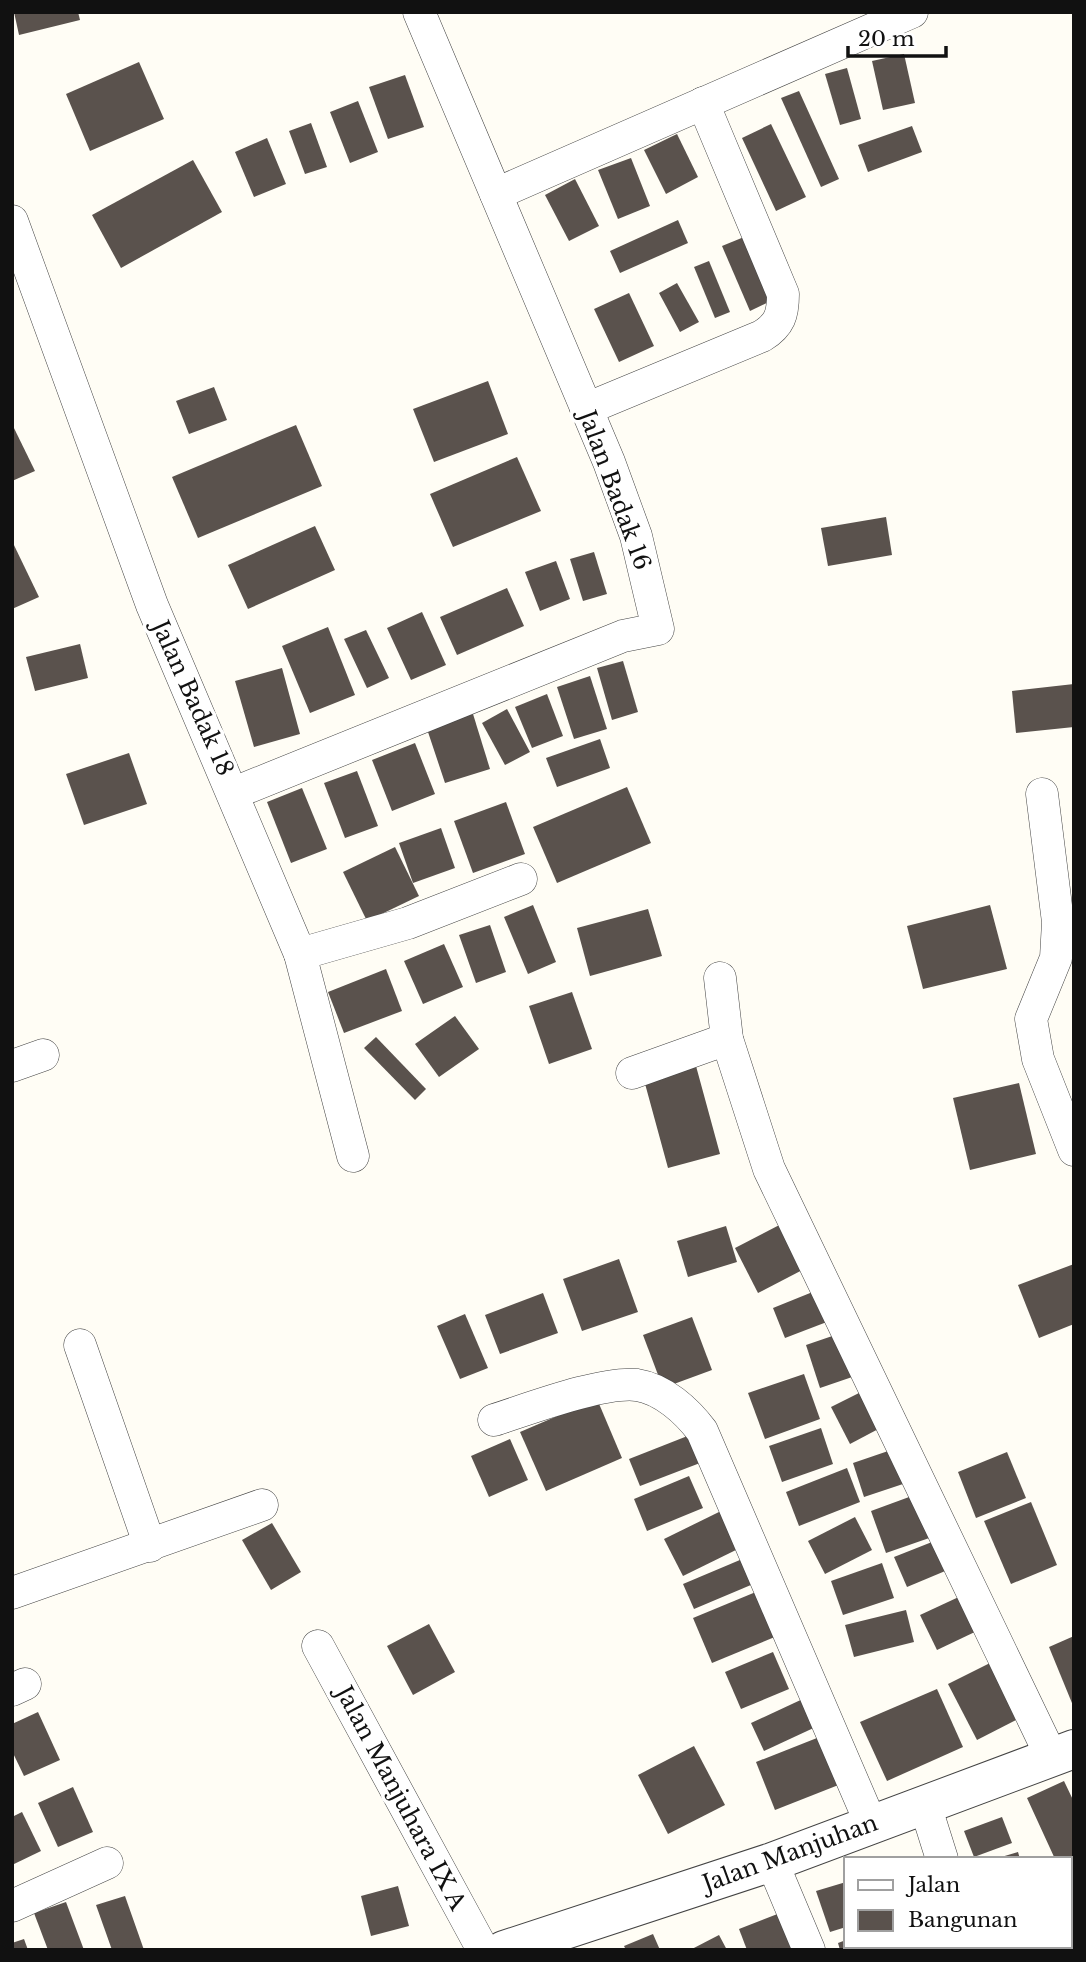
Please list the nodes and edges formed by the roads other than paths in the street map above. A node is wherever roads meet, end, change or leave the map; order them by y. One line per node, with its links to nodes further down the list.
1 (419, 12): 4 (street, Jalan Badak 16)
2 (912, 12): 3 (street)
3 (703, 103): 4 (street); 6 (street)
4 (496, 194): 6 (street, Jalan Badak 16)
5 (12, 221): 7 (street, Jalan Badak 18)
6 (586, 409): 7 (street, Jalan Badak 16)
7 (234, 793): 10 (street, Jalan Badak 18)
8 (1042, 794): 16 (street)
9 (521, 879): 10 (street)
10 (300, 954): 17 (street, Jalan Badak 18)
11 (720, 978): 12 (street)
12 (727, 1039): 15 (street); 24 (street)
13 (43, 1055): 14 (street)
14 (12, 1066)
15 (632, 1073)
16 (1074, 1150)
17 (353, 1156)
18 (80, 1345): 21 (street)
19 (494, 1420): 26 (street)
20 (262, 1505): 21 (street)
21 (150, 1546): 22 (street)
22 (12, 1593)
23 (318, 1646): 31 (street, Jalan Manjuhara IX A)
24 (1063, 1753): 25 (street, Jalan Manjuhan)
25 (925, 1805): 26 (street, Jalan Manjuhan); 27 (street)
26 (872, 1824): 28 (street, Jalan Manjuhan)
27 (941, 1857)
28 (772, 1862): 32 (street, Jalan Manjuhan); 33 (street)
29 (107, 1863): 30 (street)
30 (12, 1906)
31 (483, 1950)
32 (504, 1950)
33 (809, 1950)

